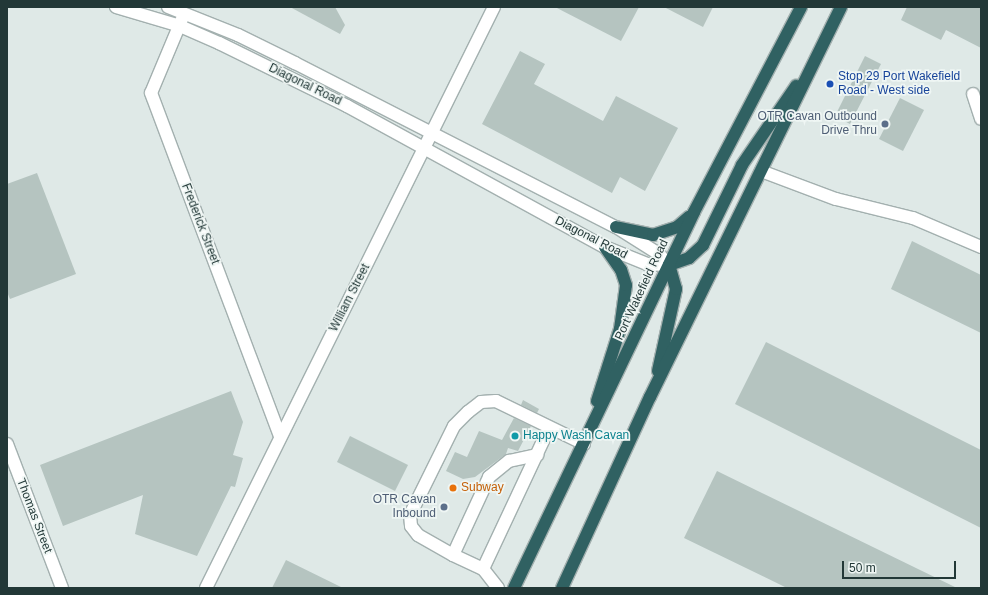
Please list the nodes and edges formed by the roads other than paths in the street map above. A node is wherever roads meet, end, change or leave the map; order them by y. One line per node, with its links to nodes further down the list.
1 (116, 7): 7 (street, Diagonal Road)
2 (168, 7): 6 (street, Diagonal Road)
3 (494, 7): 11 (street, William Street)
4 (801, 7): 14 (highway, Port Wakefield Road)
5 (841, 7): 8 (highway)
6 (185, 10): 7 (street, Frederick Street); 11 (street, Diagonal Road)
7 (180, 26): 12 (street, Diagonal Road); 21 (street, Frederick Street)
8 (820, 50): 13 (highway); 18 (highway)
9 (973, 94): 10 (street)
10 (981, 120)
11 (433, 134): 12 (street, William Street); 15 (street, Diagonal Road)
12 (425, 148): 16 (street, Diagonal Road); 21 (street, William Street)
13 (761, 171): 17 (street); 19 (highway)
14 (694, 212): 15 (highway); 18 (highway, Port Wakefield Road)
15 (616, 227): 18 (street, Diagonal Road)
16 (605, 247): 18 (street, Diagonal Road); 23 (highway)
17 (981, 247)
18 (669, 265): 19 (highway); 23 (highway, Port Wakefield Road)
19 (650, 397): 31 (highway)
20 (549, 428): 23 (street); 24 (street); 25 (street)
21 (280, 436): 28 (street, William Street)
22 (7, 444): 27 (street, Thomas Street)
23 (584, 444): 30 (highway, Port Wakefield Road)
24 (537, 455): 25 (street); 26 (street)
25 (453, 555): 26 (street)
26 (482, 569): 29 (street)
27 (62, 588)
28 (206, 588)
29 (498, 588)
30 (514, 588)
31 (562, 588)

